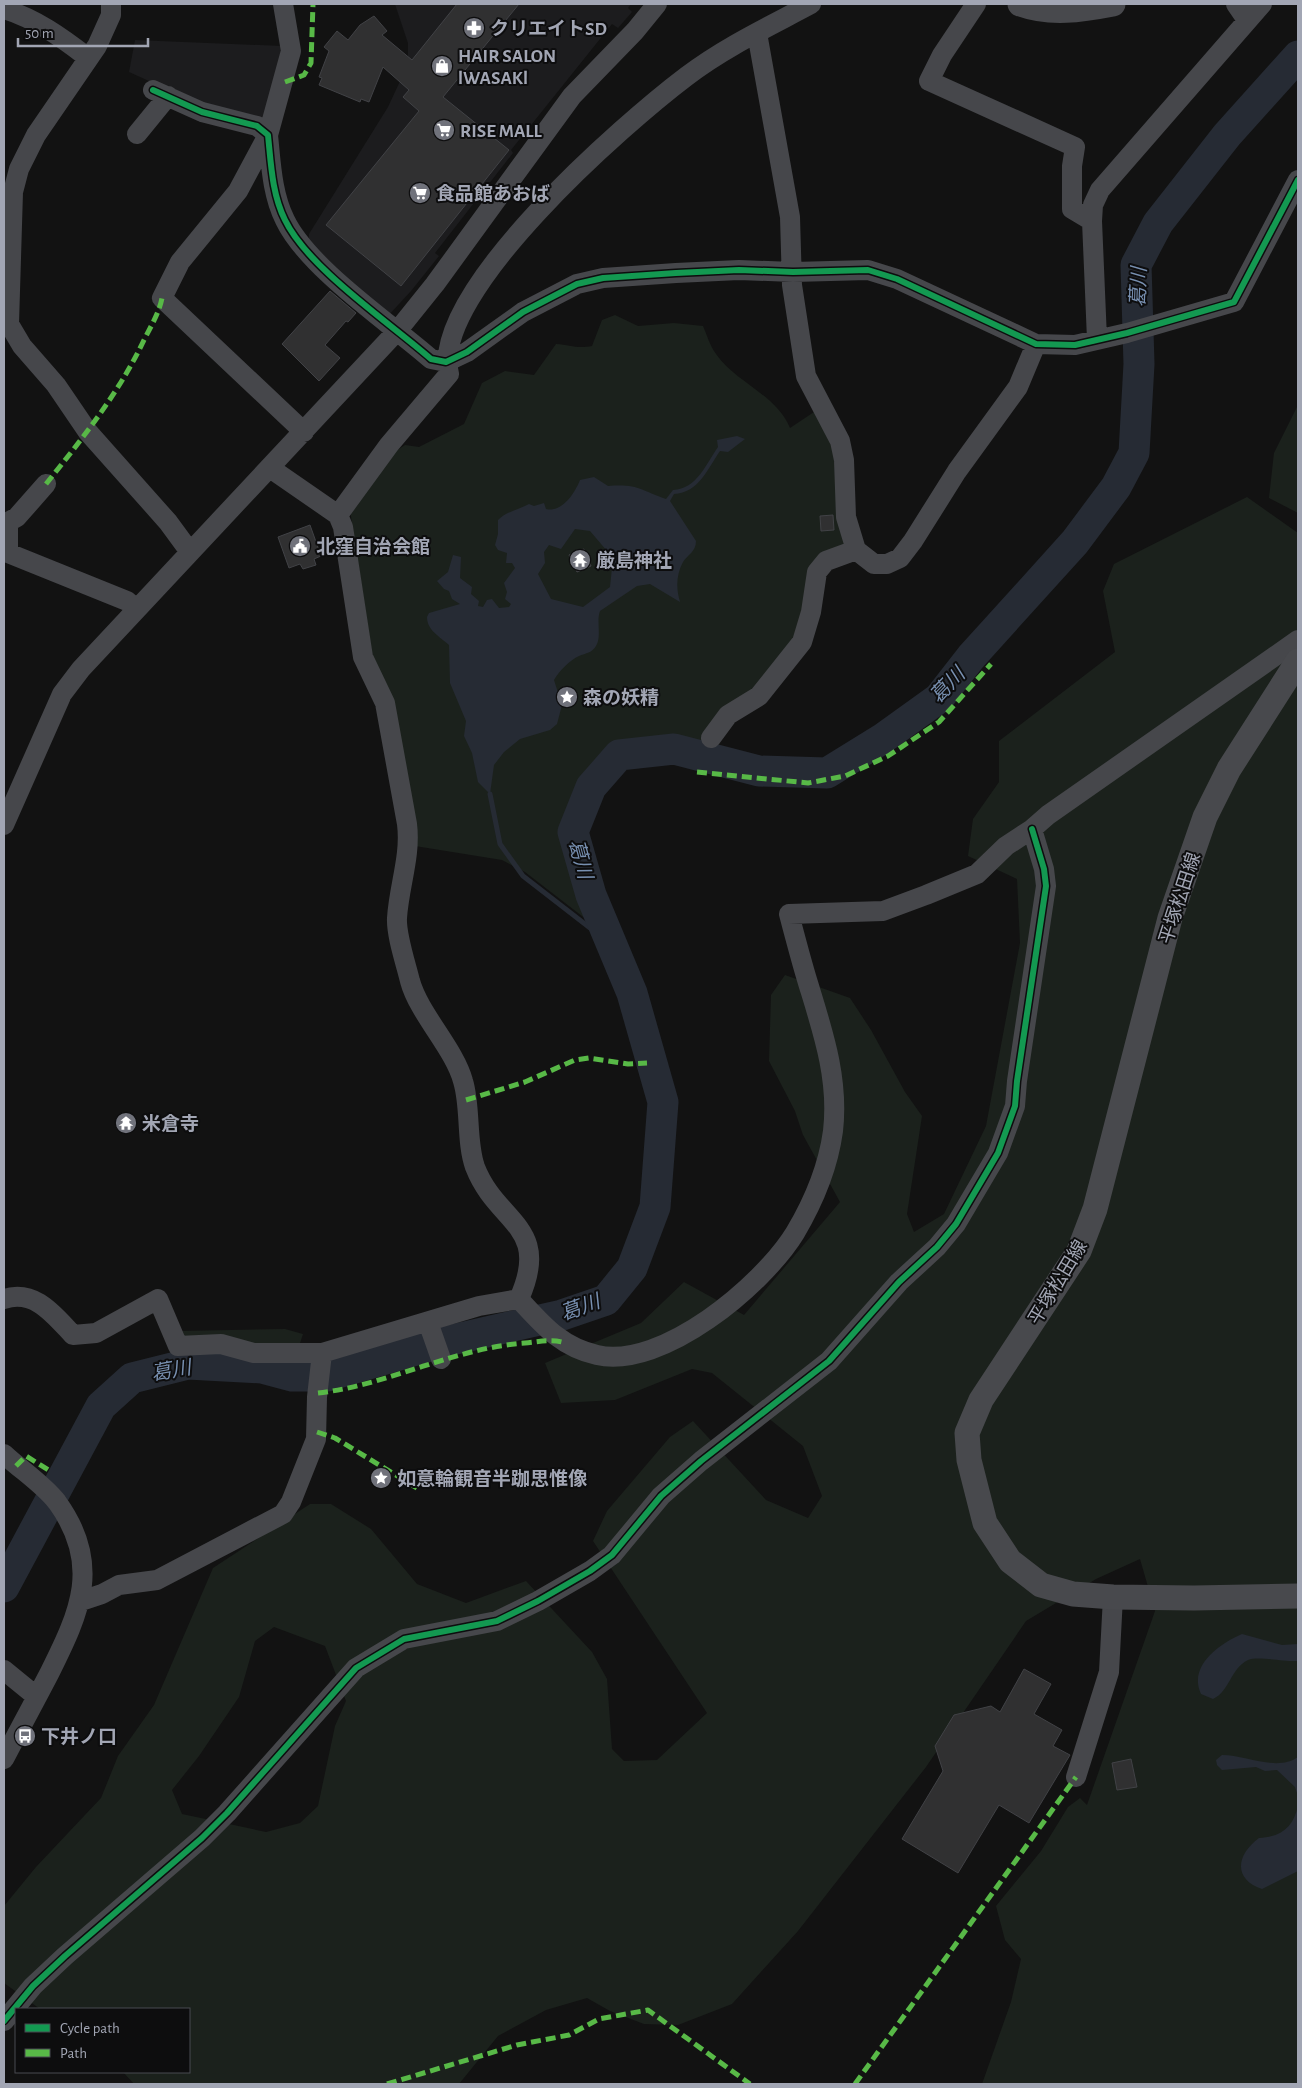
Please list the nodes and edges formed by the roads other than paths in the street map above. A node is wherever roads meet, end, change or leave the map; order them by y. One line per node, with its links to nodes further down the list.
1 (111, 4): 12 (street)
2 (283, 4): 14 (street)
3 (657, 4): 18 (street)
4 (811, 4): 11 (street)
5 (976, 4): 16 (street)
6 (1020, 4): 7 (main road)
7 (1113, 4)
8 (1262, 4): 10 (street)
9 (4, 9): 12 (street)
10 (1241, 12): 16 (street)
11 (757, 33): 17 (street); 21 (street)
12 (87, 57): 28 (street)
13 (138, 134): 14 (street)
14 (268, 135): 18 (street); 22 (street)
15 (1298, 180): 19 (street)
16 (1092, 221): 19 (street)
17 (793, 272): 20 (street); 21 (street); 27 (street)
18 (398, 330): 21 (street); 22 (street)
19 (1097, 339): 20 (street)
20 (1036, 344): 27 (street)
21 (446, 362): 25 (street)
22 (304, 432): 23 (street)
23 (270, 468): 25 (street); 28 (street)
24 (46, 484): 26 (street)
25 (338, 515): 36 (street)
26 (6, 521): 29 (street)
27 (856, 550): 32 (street)
28 (190, 552): 29 (street)
29 (136, 609): 33 (street)
30 (1298, 640): 34 (street)
31 (1298, 661): 42 (main road, 平塚松田線)
32 (711, 738)
33 (4, 825)
34 (1032, 829): 36 (street); 48 (street)
35 (4, 1299): 38 (street)
36 (523, 1304): 37 (street)
37 (428, 1322): 38 (street); 39 (street)
38 (321, 1356): 43 (street)
39 (441, 1359)
40 (4, 1454): 43 (street)
41 (1298, 1596): 42 (main road, 平塚松田線)
42 (1113, 1597): 47 (street)
43 (81, 1601): 45 (street)
44 (4, 1670): 45 (street)
45 (37, 1697): 46 (street)
46 (4, 1759)
47 (1076, 1777)
48 (4, 2021)

